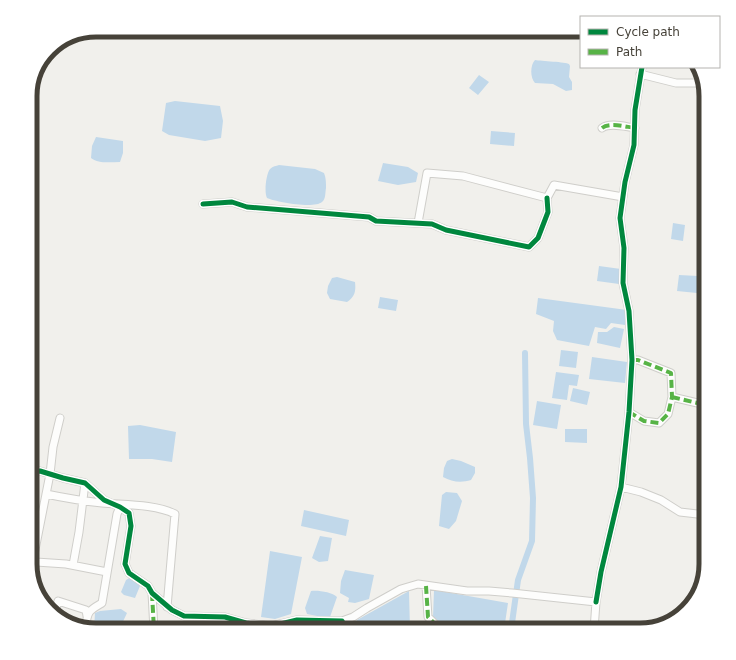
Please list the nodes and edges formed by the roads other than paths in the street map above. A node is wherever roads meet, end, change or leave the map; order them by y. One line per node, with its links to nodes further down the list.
1 (641, 71): 2 (street); 4 (street)
2 (697, 83)
3 (602, 128): 4 (street)
4 (634, 128): 5 (street)
5 (623, 197): 6 (street); 9 (street)
6 (546, 198): 8 (street); 8 (street)
7 (203, 204): 8 (street)
8 (418, 223)
9 (632, 360): 10 (street); 12 (street)
10 (672, 397): 11 (street); 12 (street)
11 (699, 403)
12 (629, 412): 17 (street)
13 (60, 418): 15 (street)
14 (37, 471): 15 (street)
15 (50, 474): 16 (street); 18 (street)
16 (86, 483): 19 (street); 20 (street)
17 (621, 487): 21 (street); 28 (street)
18 (46, 494): 19 (street); 22 (street)
19 (83, 501): 20 (street); 24 (street)
20 (116, 505): 25 (street); 27 (street); 29 (street)
21 (699, 514)
22 (37, 534)
23 (37, 561): 24 (street)
24 (73, 566): 25 (street)
25 (107, 572): 31 (street)
26 (426, 586): 28 (street); 32 (street); 37 (street)
27 (152, 594): 29 (street); 34 (street)
28 (596, 602): 38 (street)
29 (167, 606): 35 (street)
30 (56, 608): 31 (street)
31 (87, 616): 33 (street)
32 (342, 621): 36 (street)
33 (86, 622)
34 (154, 623)
35 (246, 623)
36 (284, 623)
37 (434, 623)
38 (594, 623)

